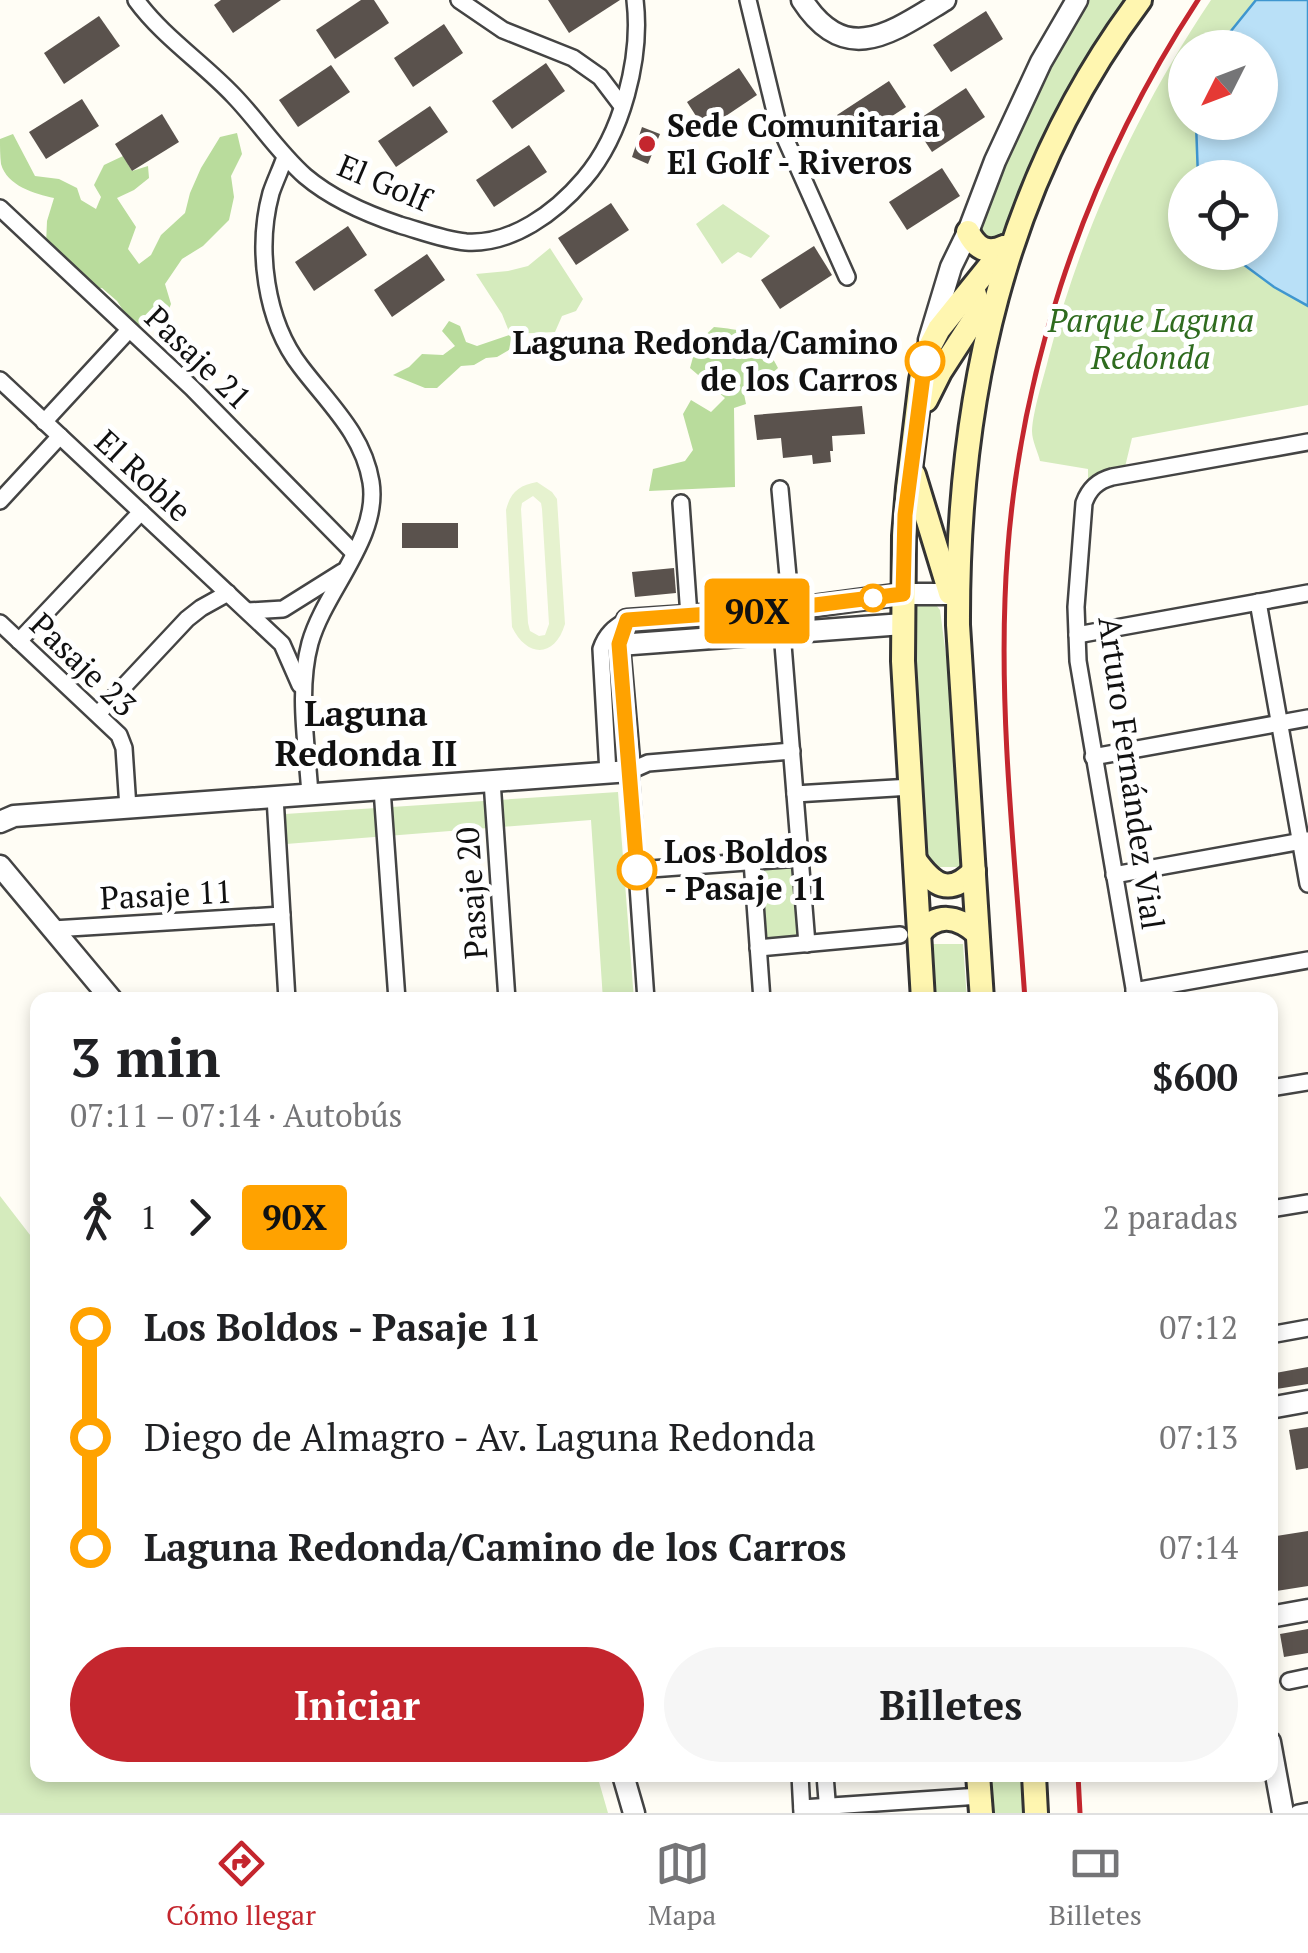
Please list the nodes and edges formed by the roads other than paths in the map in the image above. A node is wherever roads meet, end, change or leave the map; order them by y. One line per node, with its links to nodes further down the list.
1 (136, 0): 10 (street, El Golf)
2 (459, 0): 9 (street)
3 (634, 0): 9 (street, El Golf)
4 (748, 0): 15 (street)
5 (802, 0): 6 (street)
6 (945, 0)
7 (1077, 0): 13 (street)
8 (1140, 0): 12 (main road)
9 (622, 106): 10 (street, El Golf)
10 (286, 157): 29 (street)
11 (0, 208): 17 (street, Pasaje 21)
12 (1018, 226): 14 (main road); 42 (main road)
13 (968, 232): 14 (main road); 16 (street); 18 (street)
14 (1004, 248): 16 (main road)
15 (847, 276)
16 (972, 288): 18 (main road); 21 (main road)
17 (130, 330): 20 (street); 29 (street, Pasaje 21)
18 (927, 352): 21 (main road)
19 (0, 380): 20 (street, El Roble)
20 (44, 422): 22 (street, El Roble)
21 (917, 424): 24 (main road)
22 (60, 436): 26 (street); 28 (street, El Roble)
23 (1308, 442): 44 (street, Arturo Fernández Vial)
24 (912, 461): 33 (main road); 34 (main road)
25 (780, 489): 36 (street)
26 (0, 501)
27 (681, 503): 38 (street)
28 (141, 512): 31 (street, El Roble); 45 (street)
29 (354, 553): 30 (street)
30 (345, 570): 37 (street); 47 (street)
31 (228, 592): 37 (street, El Roble); 48 (street)
32 (1308, 593): 35 (street)
33 (903, 594): 34 (street); 36 (street); 41 (main road)
34 (950, 594): 42 (main road)
35 (1258, 602): 44 (street); 50 (street)
36 (791, 608): 38 (street)
37 (248, 611): 47 (street, El Roble)
38 (689, 616): 39 (street)
39 (627, 620): 46 (street); 53 (street)
40 (0, 623): 45 (street, Pasaje 23)
41 (903, 624): 43 (street); 55 (main road)
42 (958, 625): 68 (main road)
43 (782, 632): 46 (street); 51 (street)
44 (1076, 634): 52 (street, Arturo Fernández Vial)
45 (19, 641): 48 (street, Pasaje 23)
46 (619, 644): 53 (street)
47 (304, 696): 58 (street)
48 (98, 714): 60 (street, Pasaje 23)
49 (1308, 718): 50 (street)
50 (1279, 724): 52 (street); 62 (street)
51 (792, 751): 53 (street); 57 (street)
52 (1094, 757): 69 (street, Arturo Fernández Vial)
53 (619, 772): 54 (street); 67 (street)
54 (492, 781): 56 (street); 81 (street, Pasaje 20)
55 (910, 787): 57 (street); 64 (main road)
56 (382, 790): 58 (street); 80 (street)
57 (795, 794): 63 (street)
58 (310, 795): 59 (street)
59 (275, 797): 60 (street); 71 (street)
60 (128, 808): 61 (street)
61 (0, 822)
62 (1304, 841): 69 (street); 70 (street)
63 (800, 858): 65 (street); 75 (street)
64 (915, 860): 68 (main road); 74 (main road)
65 (752, 861): 67 (street); 76 (street)
66 (0, 866): 72 (street)
67 (637, 870): 82 (street)
68 (974, 871): 73 (main road)
69 (1114, 876): 86 (street, Arturo Fernández Vial)
70 (1308, 884)
71 (282, 916): 72 (street, Pasaje 11); 79 (street)
72 (53, 929): 78 (street)
73 (977, 933): 74 (main road); 85 (main road)
74 (910, 934): 75 (street); 84 (main road)
75 (807, 944): 76 (street)
76 (758, 948): 83 (street)
77 (1308, 960): 87 (street)
78 (105, 992)
79 (287, 992)
80 (396, 992)
81 (506, 992)
82 (645, 992)
83 (761, 992)
84 (922, 992)
85 (981, 992)
86 (1134, 992)
87 (1154, 992)
88 (1308, 1082): 89 (street)
89 (1278, 1087)
90 (1308, 1202): 91 (street)
91 (1278, 1208)
92 (1308, 1328): 93 (street)
93 (1278, 1334)
94 (1308, 1401): 95 (street)
95 (1278, 1407)
96 (1308, 1610): 97 (street)
97 (1278, 1616)
98 (1308, 1677): 99 (street)
99 (1289, 1680)
100 (624, 1782): 109 (street)
101 (800, 1782): 106 (street)
102 (826, 1782): 107 (street)
103 (1034, 1782): 110 (main road)
104 (1277, 1782): 111 (street)
105 (980, 1795): 107 (street)
106 (802, 1810): 107 (street)
107 (828, 1810)
108 (1308, 1811): 112 (street)
109 (634, 1813)
110 (1036, 1813)
111 (1283, 1813)
112 (1298, 1813)

